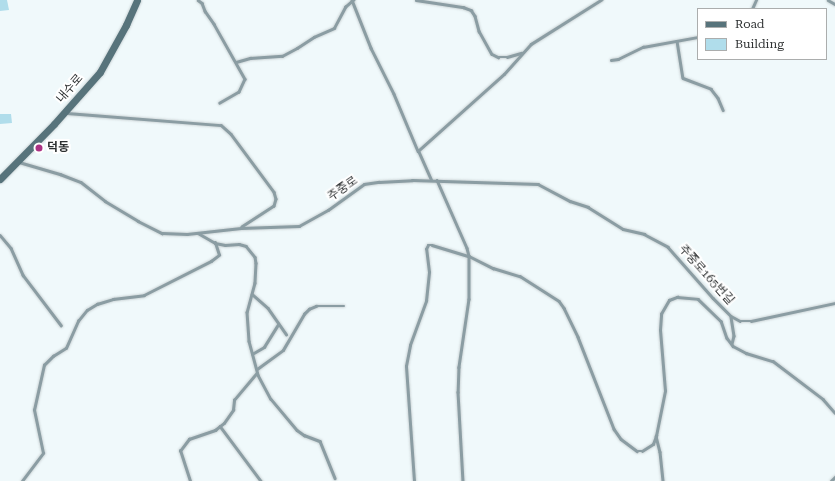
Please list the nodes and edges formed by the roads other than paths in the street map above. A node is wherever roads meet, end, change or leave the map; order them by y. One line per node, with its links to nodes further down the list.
1 (137, 0): 17 (street, 내수로)
2 (198, 0): 8 (lane)
3 (206, 0): 8 (lane)
4 (352, 0): 14 (lane); 18 (lane)
5 (416, 0): 12 (lane)
6 (601, 0): 12 (lane)
7 (828, 0): 9 (lane)
8 (202, 3): 14 (lane)
9 (835, 4)
10 (697, 38): 11 (lane)
11 (677, 41): 13 (lane); 16 (lane)
12 (522, 53): 18 (lane)
13 (611, 60)
14 (236, 62): 15 (lane)
15 (220, 103)
16 (723, 110)
17 (64, 112): 19 (street, 내수로); 23 (lane)
18 (418, 151): 21 (lane)
19 (17, 162): 20 (street, 내수로); 24 (lane, 주중로)
20 (0, 179)
21 (431, 180): 22 (lane, 주중로165번길); 23 (lane, 주중로)
22 (436, 180): 27 (lane); 31 (lane, 주중로165번길)
23 (241, 228): 24 (lane, 주중로)
24 (197, 233): 26 (lane)
25 (0, 235): 32 (lane)
26 (215, 243): 28 (lane); 43 (lane)
27 (469, 256): 40 (lane); 46 (lane); 47 (lane)
28 (252, 294): 33 (lane); 36 (lane)
29 (835, 302): 31 (lane, 주중로165번길)
30 (344, 306): 37 (lane)
31 (731, 316): 35 (lane)
32 (61, 325)
33 (278, 325): 34 (lane); 36 (lane)
34 (286, 334)
35 (732, 344): 38 (lane); 40 (lane)
36 (252, 354): 37 (lane)
37 (257, 371): 39 (lane); 42 (lane)
38 (835, 412)
39 (220, 426): 44 (lane); 45 (lane)
40 (656, 436): 48 (lane)
41 (835, 477): 49 (lane)
42 (335, 478)
43 (22, 481)
44 (190, 481)
45 (261, 481)
46 (414, 481)
47 (463, 481)
48 (663, 481)
49 (831, 481)

